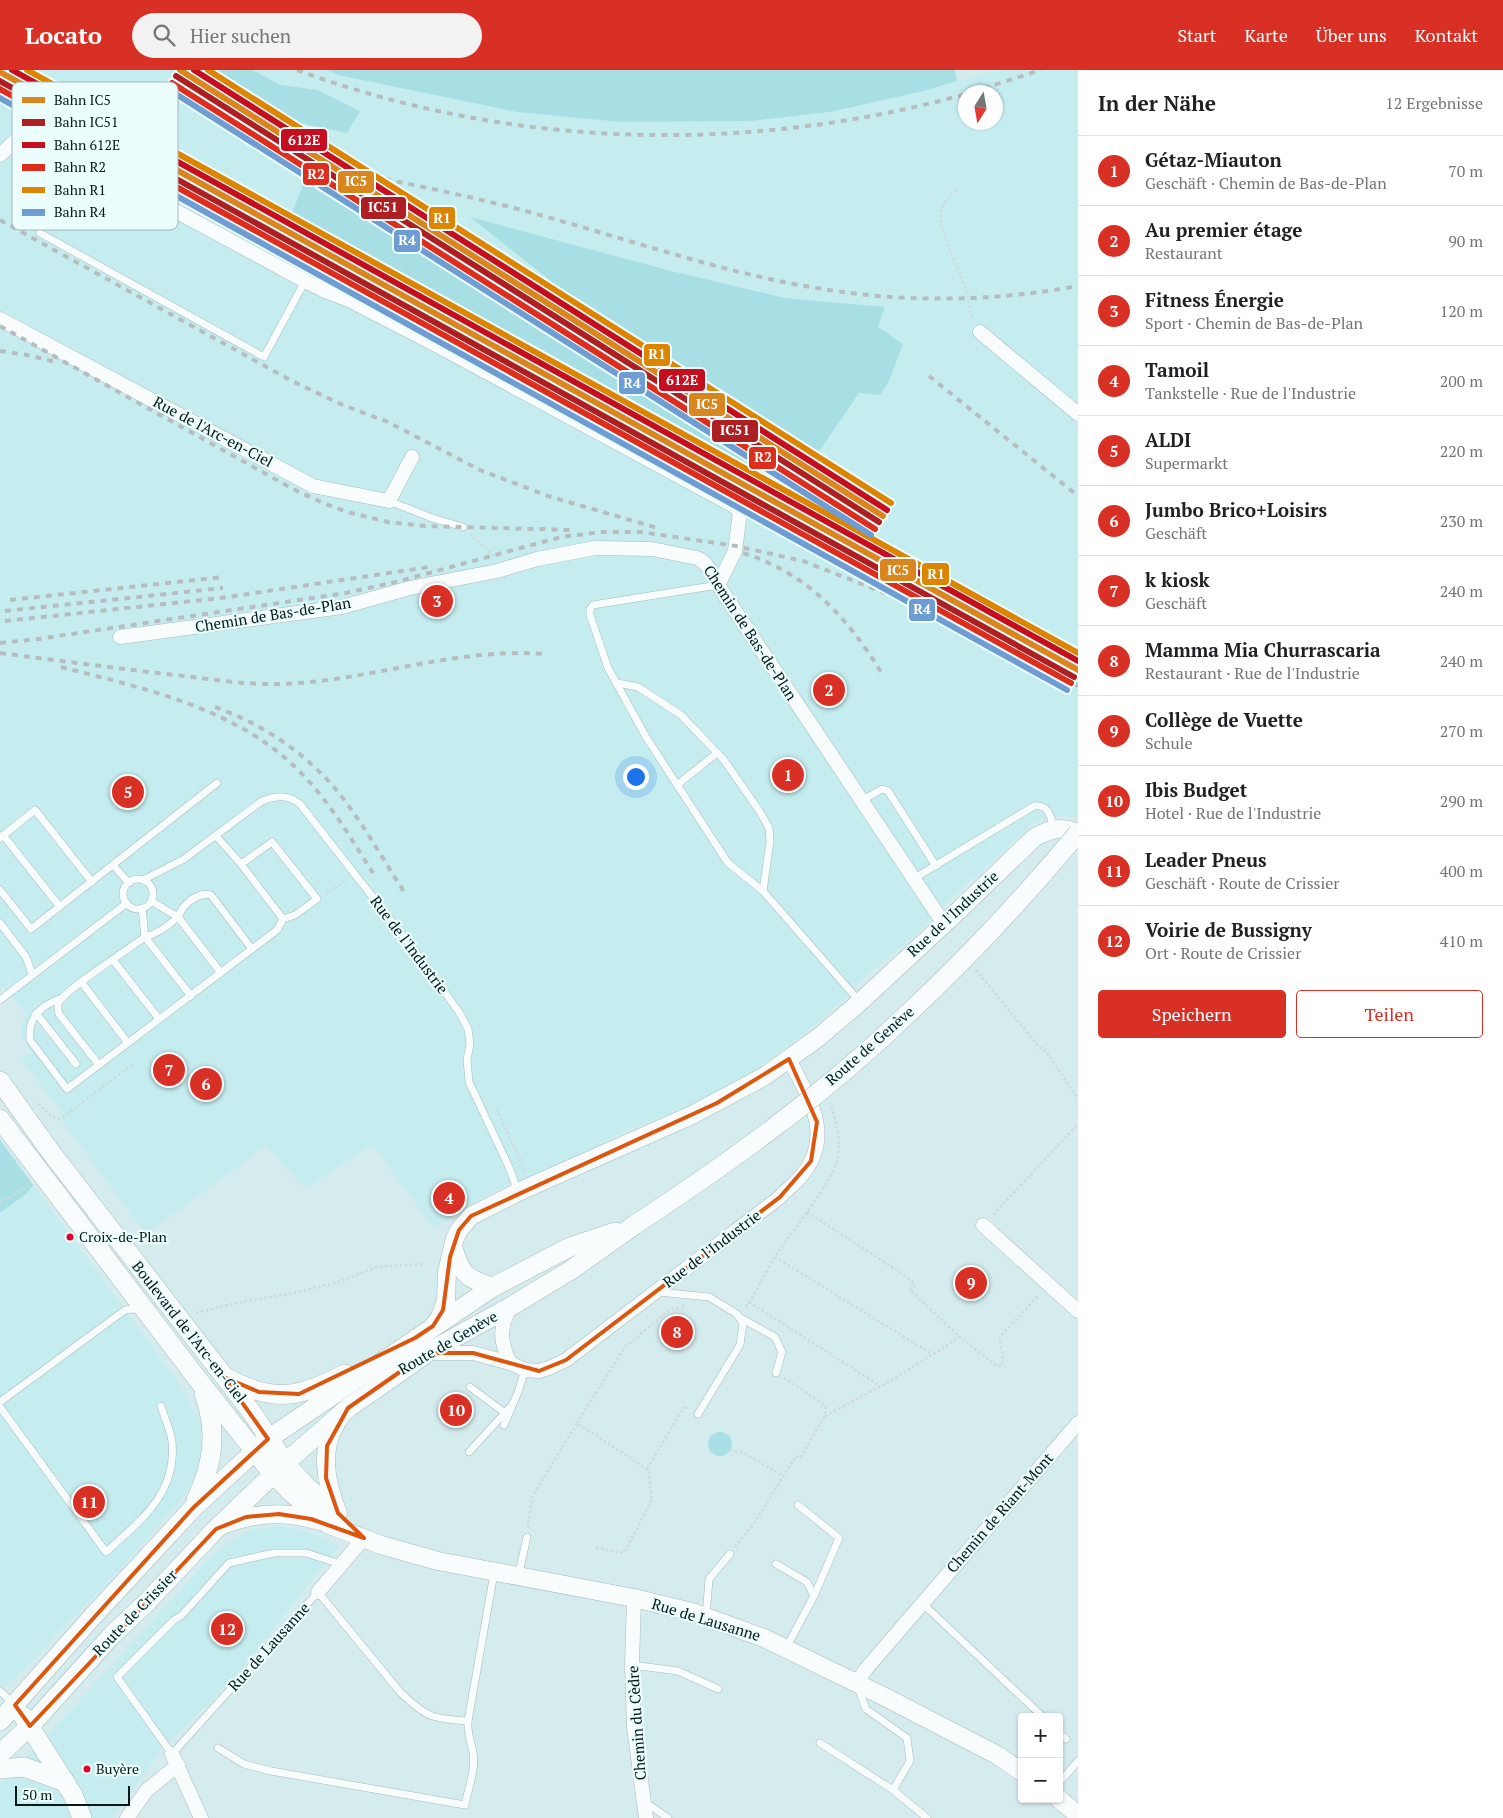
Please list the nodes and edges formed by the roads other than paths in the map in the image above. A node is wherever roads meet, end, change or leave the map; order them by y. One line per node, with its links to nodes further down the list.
1 (12, 144): 2 (street)
2 (0, 155)
3 (178, 212): 5 (street)
4 (40, 233): 5 (lane)
5 (305, 281): 12 (street)
6 (0, 319): 10 (street, Rue de l'Arc-en-Ciel)
7 (980, 332): 8 (street)
8 (1078, 414)
9 (412, 458): 10 (street)
10 (389, 501): 11 (lane)
11 (463, 527)
12 (718, 585): 13 (street, Chemin de Bas-de-Plan); 14 (lane); 18 (street, Chemin de Bas-de-Plan)
13 (120, 637)
14 (617, 683): 15 (lane); 17 (lane)
15 (717, 753): 17 (lane); 31 (lane)
16 (217, 783): 24 (lane)
17 (677, 785): 31 (lane)
18 (860, 801): 25 (lane); 26 (street, Chemin de Bas-de-Plan)
19 (1054, 829): 20 (street); 25 (lane); 38 (street, Rue de l'Industrie)
20 (1078, 833): 60 (main road, Route de Genève, bridge)
21 (2, 836): 28 (lane); 34 (lane)
22 (216, 836): 23 (lane); 27 (lane); 58 (lane, Rue de l'Industrie)
23 (241, 864): 37 (lane); 37 (lane)
24 (113, 865): 28 (lane); 29 (lane)
25 (936, 866): 26 (lane)
26 (913, 879): 38 (street, Chemin de Bas-de-Plan)
27 (143, 880): 29 (lane); 32 (lane)
28 (92, 882): 34 (lane)
29 (129, 882): 33 (lane)
30 (0, 890): 34 (lane)
31 (764, 890): 49 (lane)
32 (151, 901): 35 (lane); 36 (lane)
33 (127, 904): 35 (lane); 44 (lane)
34 (60, 907)
35 (142, 908): 40 (lane)
36 (178, 917): 40 (lane); 41 (lane); 43 (lane)
37 (284, 919): 41 (lane)
38 (944, 924): 49 (street, Rue de l'Industrie)
39 (1, 928): 44 (lane)
40 (146, 937): 42 (lane); 46 (lane)
41 (252, 949): 43 (lane)
42 (114, 960): 45 (lane); 51 (lane)
43 (221, 972): 46 (lane)
44 (32, 974): 48 (lane)
45 (82, 983): 47 (lane); 52 (lane)
46 (191, 996): 51 (lane)
47 (62, 998): 50 (lane); 55 (lane)
48 (0, 1000)
49 (860, 1002): 53 (street, Rue de l'Industrie)
50 (36, 1013): 54 (lane); 55 (lane)
51 (160, 1019): 52 (lane)
52 (128, 1043): 55 (lane)
53 (789, 1058): 58 (street, Rue de l'Industrie); 63 (street, Rue de l'Industrie)
54 (76, 1064)
55 (98, 1065)
56 (0, 1081): 73 (main road, Boulevard de l'Arc-en-Ciel)
57 (0, 1119): 65 (main road, Boulevard de l'Arc-en-Ciel)
58 (525, 1190): 61 (street, Rue de l'Industrie)
59 (983, 1225): 66 (street)
60 (633, 1226): 62 (main road, Route de Genève); 64 (main road, Route de Genève)
61 (453, 1247): 62 (street); 68 (street, Rue de l'Industrie)
62 (493, 1287): 68 (main road, Route de Genève)
63 (655, 1292): 67 (lane); 71 (street, Rue de l'Industrie)
64 (510, 1307): 69 (main road, Route de Genève); 70 (street)
65 (145, 1311): 74 (main road, Boulevard de l'Arc-en-Ciel); 76 (lane)
66 (1078, 1311)
67 (739, 1317): 72 (lane); 82 (lane)
68 (433, 1326): 69 (main road, Route de Genève)
69 (421, 1346): 70 (street); 73 (main road); 80 (main road, Route de Genève); 85 (main road, Route de Genève)
70 (510, 1363): 71 (street)
71 (525, 1370): 78 (lane)
72 (776, 1373)
73 (224, 1377): 85 (main road, Boulevard de l'Arc-en-Ciel)
74 (199, 1382): 86 (main road, Boulevard de l'Arc-en-Ciel); 90 (main road)
75 (470, 1387): 81 (lane)
76 (0, 1402)
77 (160, 1406): 79 (lane)
78 (512, 1406): 81 (lane); 84 (lane)
79 (0, 1407)
80 (348, 1408): 88 (main road, Route de Genève); 91 (street)
81 (505, 1413): 87 (lane)
82 (698, 1414)
83 (1078, 1423): 103 (street, Chemin de Riant-Mont)
84 (504, 1425)
85 (268, 1439): 86 (main road, Route de Crissier); 88 (main road, Rue de Lausanne)
86 (254, 1451): 88 (main road, Boulevard de l'Arc-en-Ciel); 90 (main road, Route de Crissier)
87 (469, 1452)
88 (279, 1469): 91 (street, Rue de Lausanne); 92 (main road, Route de Crissier)
89 (798, 1505): 101 (lane)
90 (193, 1508): 110 (main road, Route de Crissier)
91 (332, 1518): 92 (street); 94 (street, Rue de Lausanne)
92 (216, 1529): 114 (main road, Route de Crissier)
93 (527, 1537): 99 (lane)
94 (364, 1538): 97 (street, Rue de Lausanne); 98 (street, Rue de Lausanne)
95 (730, 1554): 104 (lane)
96 (776, 1564): 101 (lane)
97 (340, 1567): 100 (street, Rue de Lausanne); 120 (lane)
98 (494, 1573): 99 (street, Rue de Lausanne); 112 (lane)
99 (518, 1577): 102 (street, Rue de Lausanne)
100 (318, 1592): 112 (lane); 120 (lane, Rue de Lausanne)
101 (814, 1596): 105 (lane)
102 (634, 1598): 104 (street, Rue de Lausanne); 106 (street, Chemin du Cèdre)
103 (922, 1603): 107 (street, Chemin de Riant-Mont); 111 (lane)
104 (706, 1617): 105 (street, Rue de Lausanne)
105 (786, 1648): 107 (street, Rue de Lausanne)
106 (632, 1665): 108 (lane); 127 (street, Chemin du Cèdre)
107 (857, 1684): 123 (street, Rue de Lausanne); 126 (lane)
108 (718, 1689)
109 (0, 1691): 110 (lane)
110 (15, 1705): 113 (main road, Route de Crissier); 114 (main road)
111 (1038, 1713)
112 (468, 1720): 118 (lane)
113 (0, 1721)
114 (30, 1726): 119 (main road, Route de Crissier); 125 (main road)
115 (1063, 1736): 116 (lane)
116 (1066, 1739)
117 (820, 1743): 126 (lane)
118 (218, 1748)
119 (0, 1754)
120 (175, 1760): 131 (street, Rue de Lausanne); 132 (street)
121 (1078, 1761): 124 (lane)
122 (0, 1769): 125 (main road)
123 (1018, 1770)
124 (1063, 1778)
125 (65, 1782): 130 (main road)
126 (894, 1790): 135 (lane)
127 (643, 1801): 133 (street, Chemin du Cèdre); 134 (lane)
128 (1063, 1802): 129 (street)
129 (1078, 1815)
130 (82, 1818)
131 (127, 1818)
132 (200, 1818)
133 (646, 1818)
134 (668, 1818)
135 (928, 1818)

